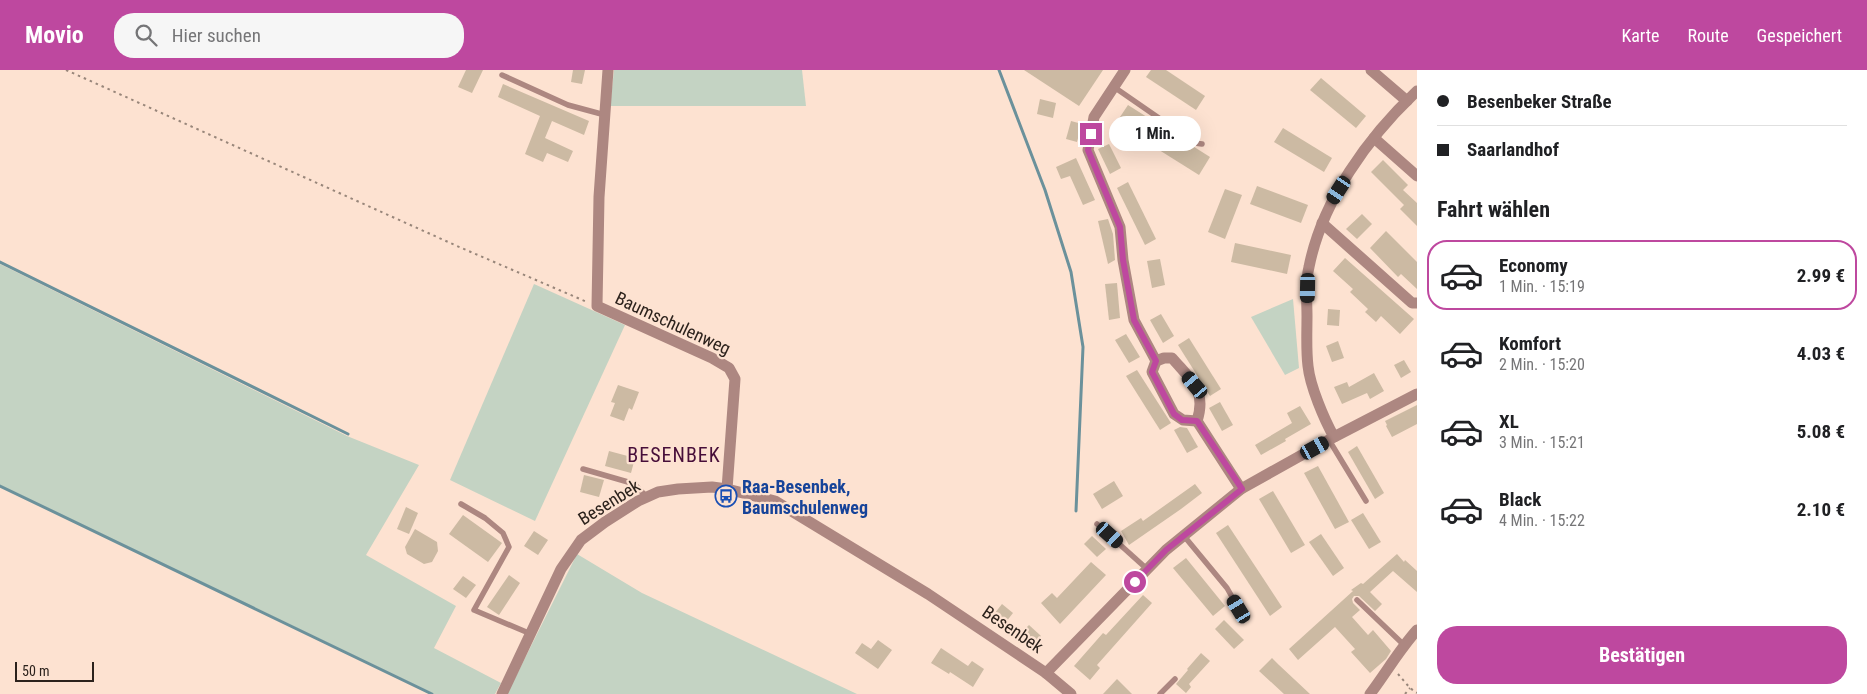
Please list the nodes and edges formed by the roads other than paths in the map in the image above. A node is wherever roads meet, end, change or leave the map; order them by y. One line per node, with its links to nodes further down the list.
1 (608, 70): 8 (street, Baumschulenweg)
2 (1125, 70): 5 (street)
3 (1371, 70): 7 (street)
4 (502, 75): 8 (lane)
5 (1114, 87): 10 (lane); 14 (street)
6 (1417, 91): 7 (street)
7 (1407, 101): 9 (street)
8 (605, 115): 19 (street, Baumschulenweg)
9 (1374, 138): 11 (street); 12 (street)
10 (1202, 144)
11 (1417, 176)
12 (1322, 223): 13 (street); 17 (street)
13 (1417, 303)
14 (1156, 361): 16 (street); 16 (street)
15 (1417, 394): 17 (street)
16 (1197, 421): 20 (street)
17 (1332, 439): 20 (street); 22 (lane)
18 (583, 468): 21 (lane)
19 (727, 489): 21 (street, Besenbek); 32 (street, Besenbek)
20 (1242, 489): 25 (street)
21 (647, 497): 30 (street, Besenbek)
22 (1366, 501)
23 (461, 504): 30 (lane)
24 (1097, 524): 26 (lane)
25 (1184, 536): 26 (street); 28 (lane)
26 (1147, 569): 32 (street)
27 (1357, 600): 31 (lane)
28 (1239, 609)
29 (1417, 630): 31 (street)
30 (530, 634): 34 (street, Besenbek)
31 (1404, 645): 37 (street)
32 (1046, 673): 35 (street, Besenbek)
33 (1175, 679): 36 (lane)
34 (502, 694)
35 (1071, 694)
36 (1160, 694)
37 (1370, 694)

